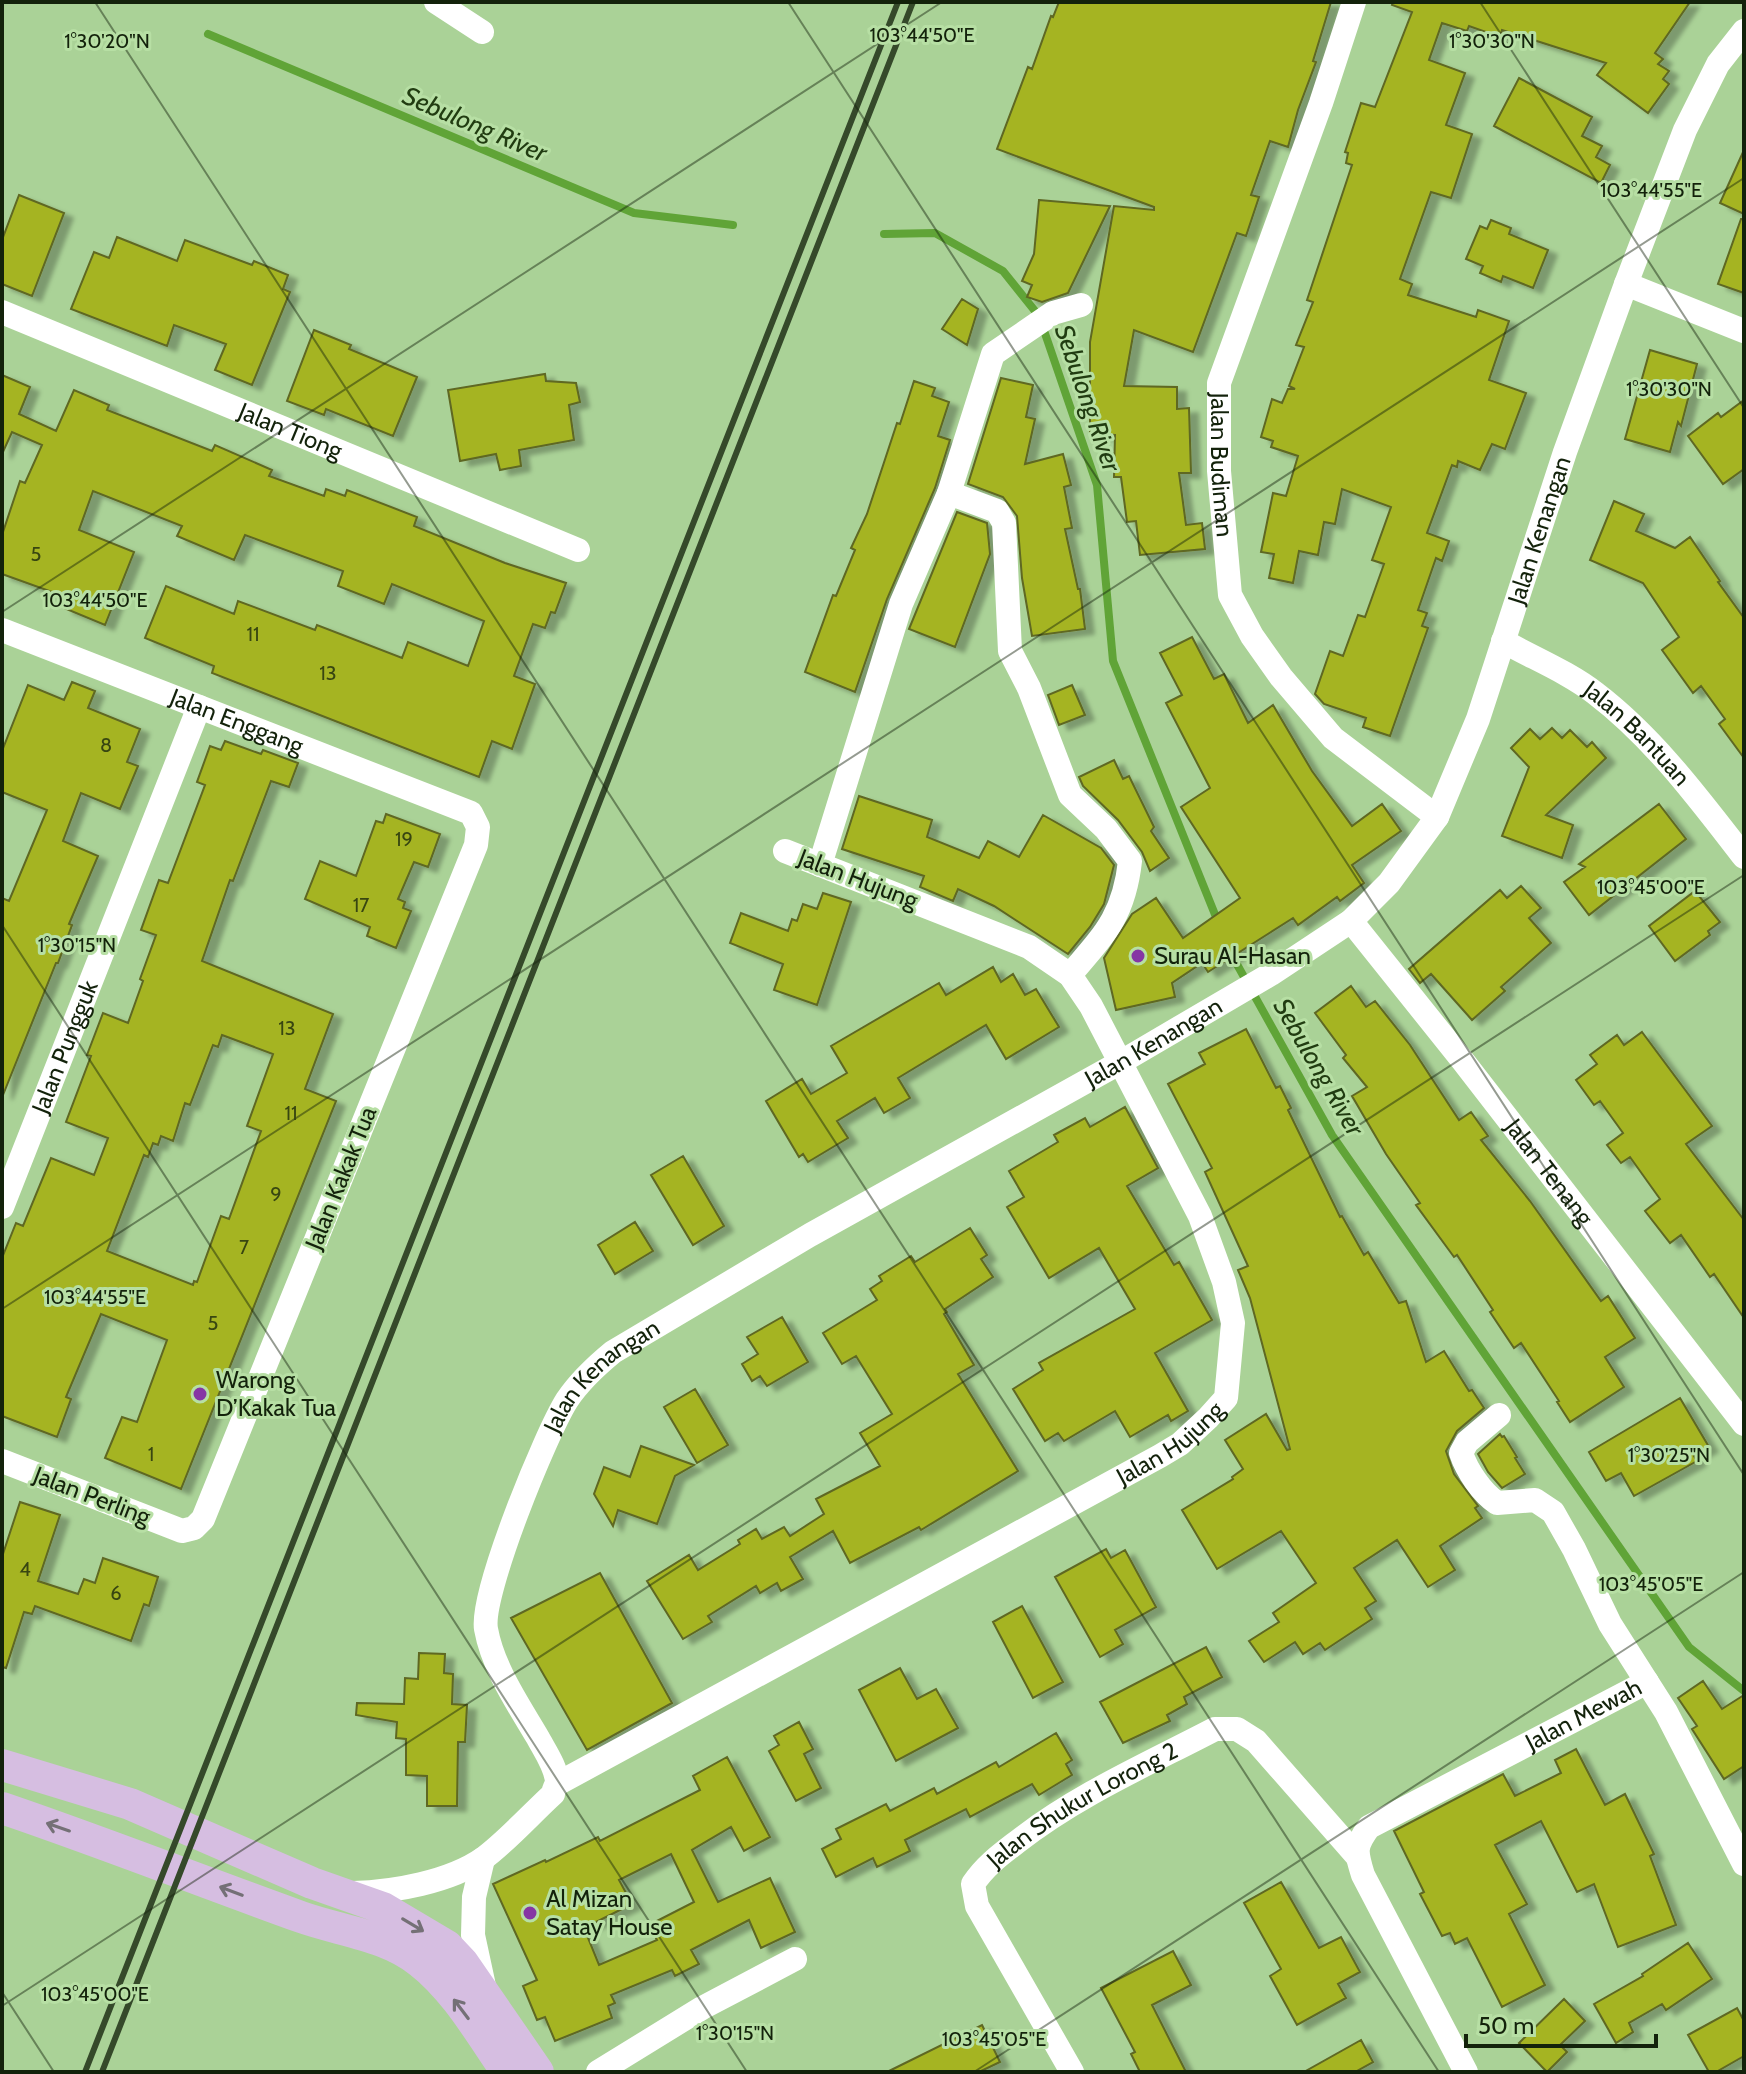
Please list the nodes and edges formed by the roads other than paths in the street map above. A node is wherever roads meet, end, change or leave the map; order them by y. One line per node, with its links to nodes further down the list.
1 (436, 2): 4 (street)
2 (1354, 2): 15 (street, Jalan Budiman)
3 (1744, 31): 5 (street, Jalan Kenangan)
4 (482, 32)
5 (1626, 284): 8 (street); 12 (street, Jalan Kenangan)
6 (1081, 305): 9 (street)
7 (2, 312): 10 (street, Jalan Tiong)
8 (1744, 331)
9 (949, 493): 18 (street); 20 (street)
10 (578, 550)
11 (2, 630): 13 (street, Jalan Enggang)
12 (1503, 641): 15 (street, Jalan Kenangan); 17 (street, Jalan Bantuan)
13 (199, 707): 14 (street, Jalan Enggang); 22 (street, Jalan Pungguk)
14 (471, 813): 26 (street, Jalan Kakak Tua)
15 (1437, 817): 19 (street, Jalan Kenangan)
16 (785, 851): 18 (street, Jalan Hujung)
17 (1744, 857)
18 (820, 865): 20 (street, Jalan Hujung)
19 (1351, 921): 21 (street, Jalan Kenangan); 24 (street, Jalan Tenang)
20 (1070, 975): 21 (street, Jalan Hujung)
21 (1121, 1062): 31 (street, Jalan Kenangan); 31 (street, Jalan Hujung)
22 (2, 1207)
23 (1499, 1415): 27 (street)
24 (1744, 1424)
25 (2, 1461): 26 (street, Jalan Perling)
26 (182, 1531)
27 (1647, 1682): 33 (street, Jalan Mewah); 35 (street, Jalan Mewah)
28 (2, 1752): 30 (street)
29 (2, 1765): 30 (main road)
30 (60, 1783): 36 (main road)
31 (557, 1784): 34 (street)
32 (2, 1808): 39 (main road, one-way to 32)
33 (1357, 1856): 42 (street, Jalan Shukur Lorong 2); 43 (street, Jalan Shukur Lorong 2)
34 (483, 1859): 36 (street); 38 (street)
35 (1744, 1864)
36 (342, 1894): 38 (main road, one-way to 38)
37 (795, 1959): 41 (street)
38 (487, 1998): 40 (main road)
39 (507, 2072)
40 (538, 2072)
41 (598, 2072)
42 (1072, 2072)
43 (1466, 2072)

